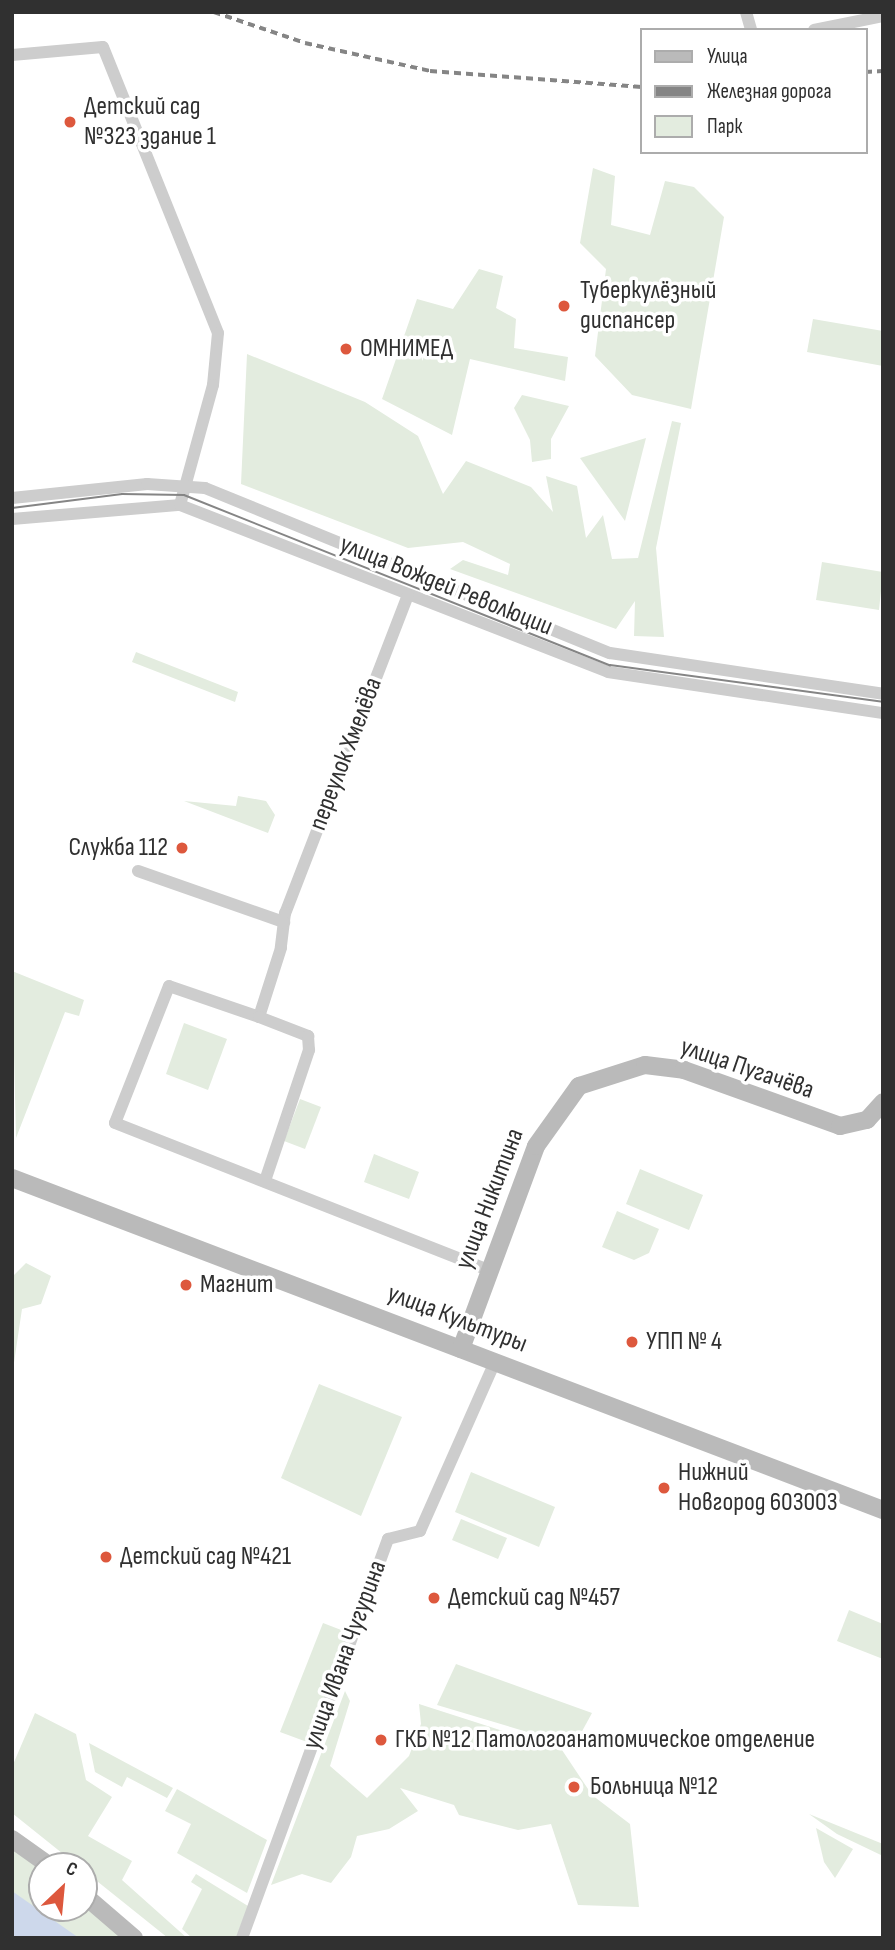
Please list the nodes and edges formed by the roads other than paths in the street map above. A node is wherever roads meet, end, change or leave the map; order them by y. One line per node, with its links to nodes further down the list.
1 (883, 16): 2 (street)
2 (824, 28)
3 (12, 55): 4 (street)
4 (187, 485): 5 (street, улица Вождей Революции); 6 (street); 9 (street, улица Вождей Революции)
5 (12, 498)
6 (180, 505): 7 (street, улица Вождей Революции); 8 (street, улица Вождей Революции)
7 (12, 519)
8 (408, 595): 10 (street, улица Вождей Революции); 12 (street, переулок Хмелёва)
9 (883, 694)
10 (883, 713)
11 (138, 871): 12 (street)
12 (284, 917): 13 (street, переулок Хмелёва)
13 (259, 1017): 17 (street); 17 (street)
14 (883, 1102): 15 (main road, улица Пугачёва)
15 (557, 1109): 18 (main road, улица Никитина)
16 (12, 1178): 19 (main road, улица Культуры)
17 (265, 1181): 18 (street)
18 (490, 1271): 19 (main road, улица Никитина)
19 (461, 1349): 20 (main road, улица Культуры)
20 (495, 1362): 21 (main road, улица Культуры); 26 (street, улица Ивана Чугурина)
21 (883, 1510)
22 (12, 1839): 23 (main road)
23 (30, 1852)
24 (98, 1907): 25 (main road)
25 (134, 1938)
26 (242, 1938)

